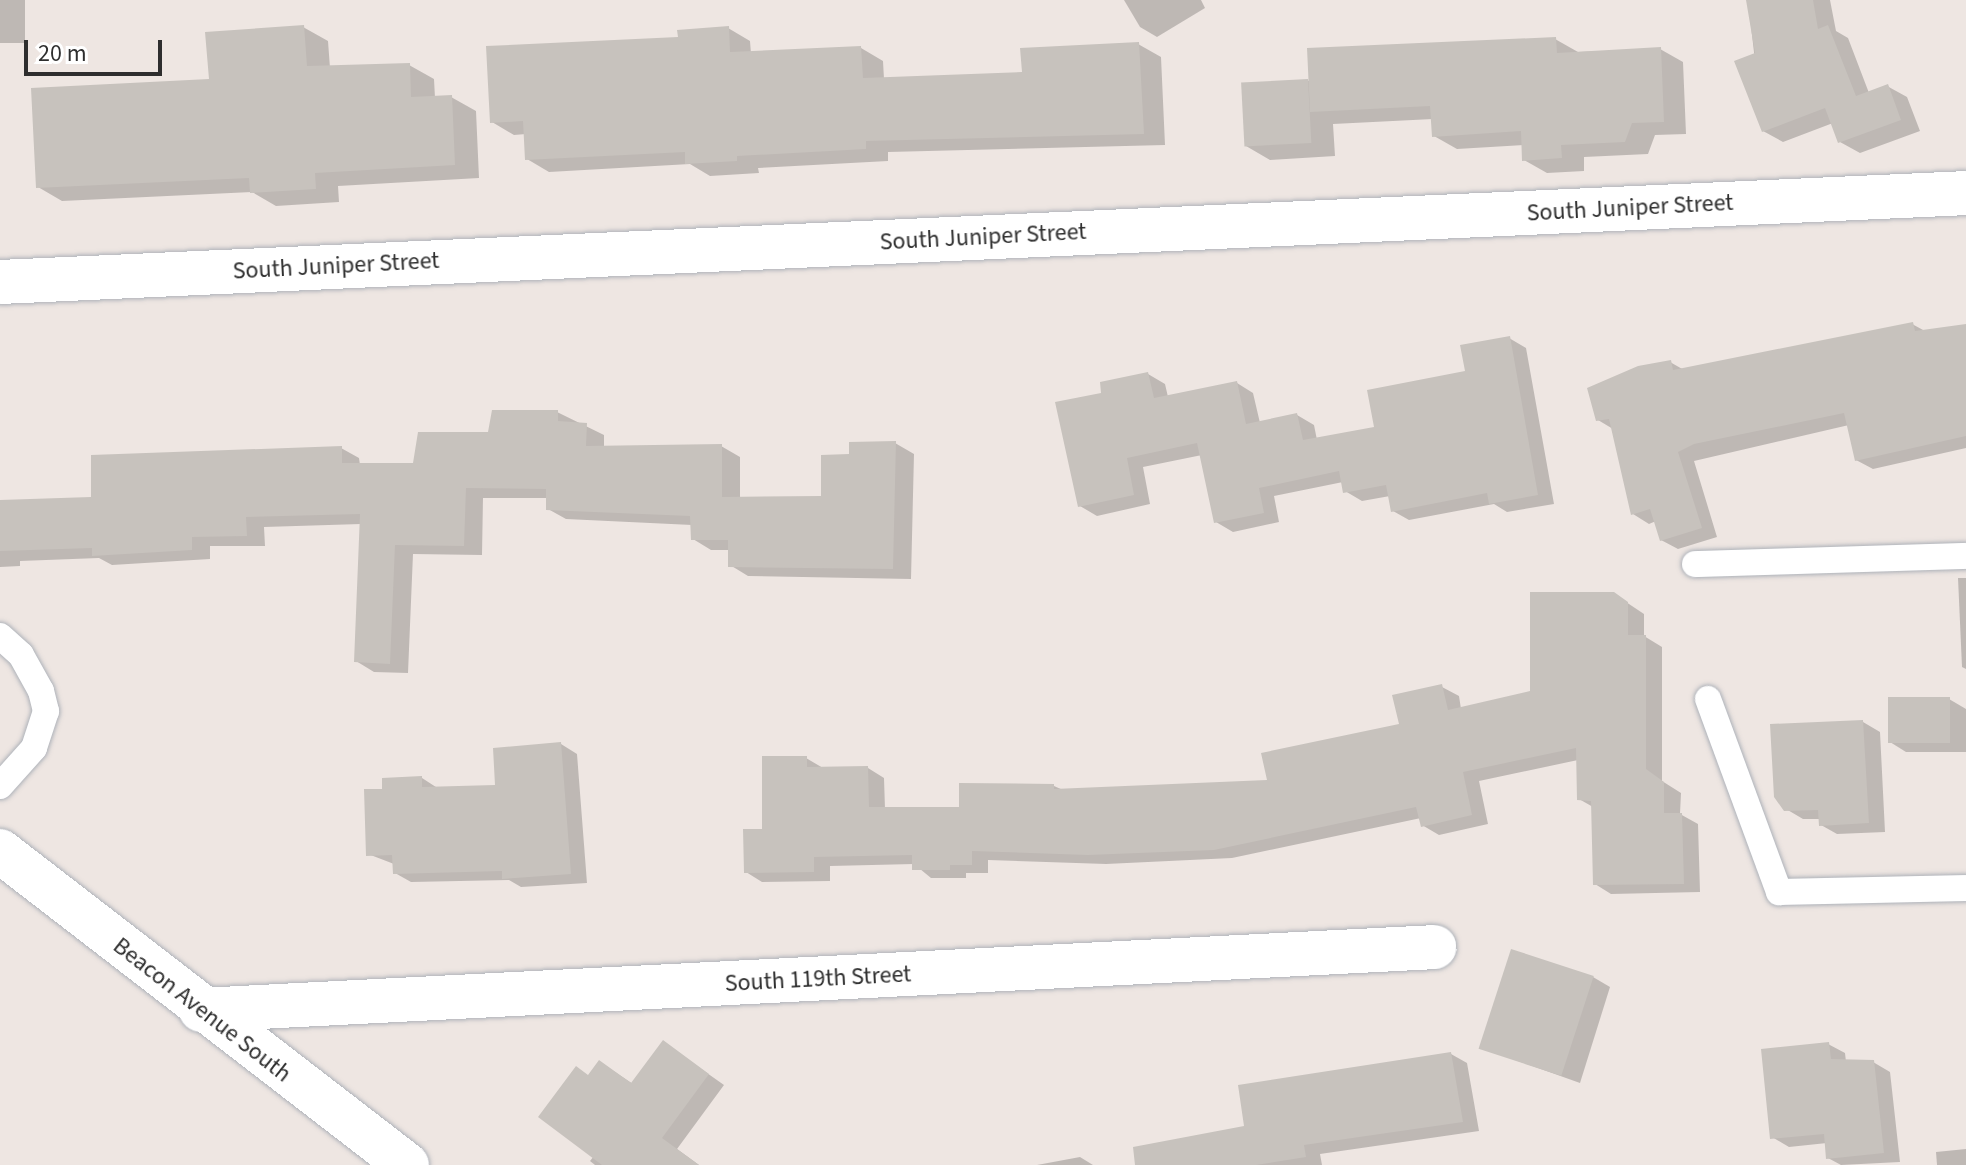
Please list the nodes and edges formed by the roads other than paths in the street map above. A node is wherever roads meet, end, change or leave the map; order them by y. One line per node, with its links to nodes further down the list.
1 (1966, 193): 2 (street, South Juniper Street)
2 (0, 282)
3 (1966, 556): 4 (lane)
4 (1695, 564)
5 (0, 636): 7 (lane)
6 (1708, 699): 9 (lane)
7 (0, 786)
8 (0, 851): 11 (street, Beacon Avenue South)
9 (1966, 888)
10 (1434, 947): 11 (street, South 119th Street)
11 (201, 1010): 12 (street, Beacon Avenue South)
12 (407, 1165)

